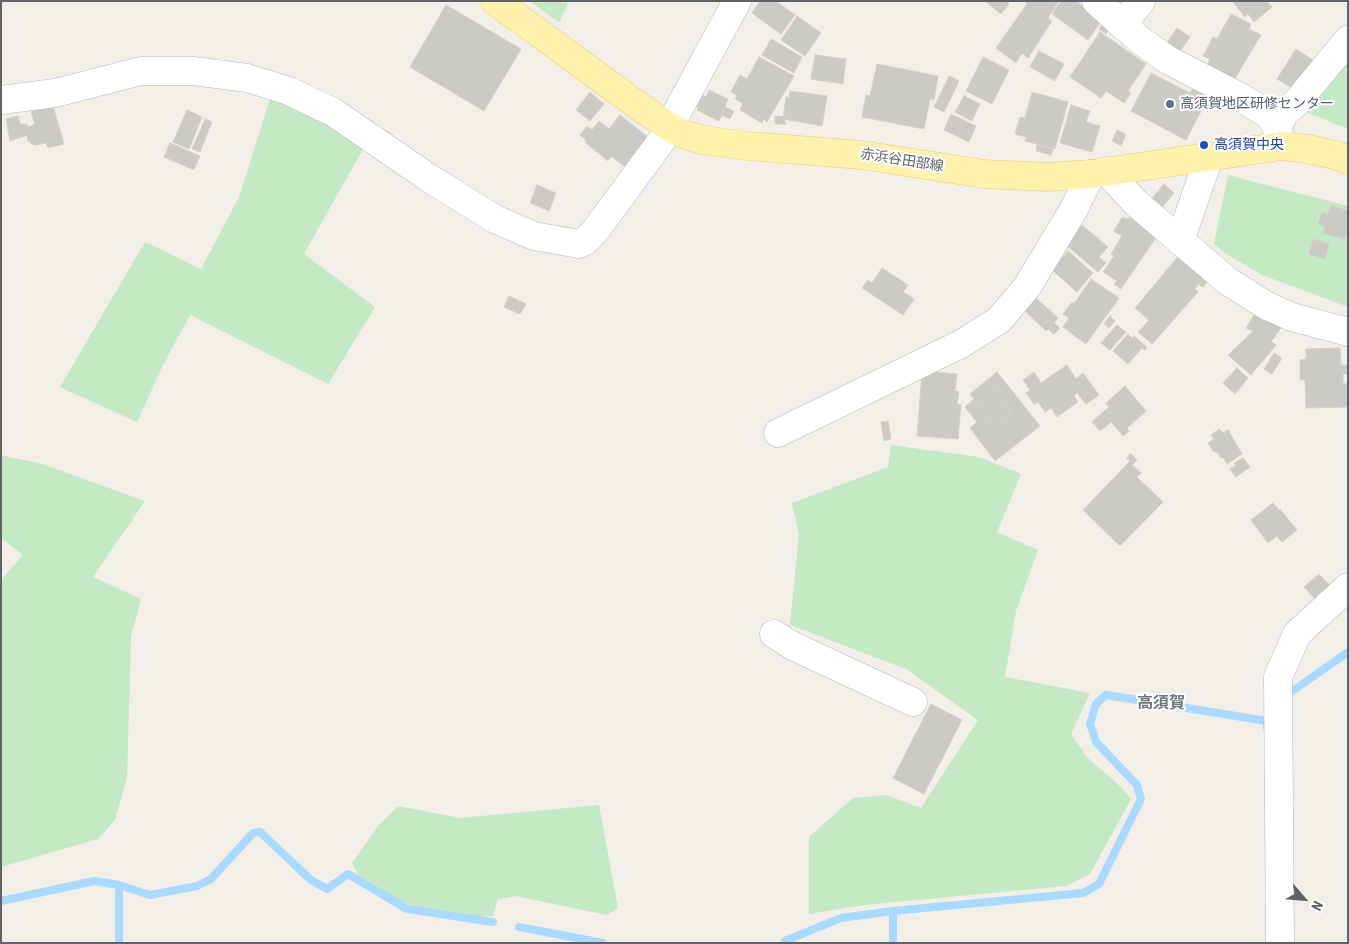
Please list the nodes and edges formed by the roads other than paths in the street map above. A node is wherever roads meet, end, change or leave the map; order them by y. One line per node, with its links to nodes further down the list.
1 (495, 1): 8 (main road, 赤浜谷田部線)
2 (736, 1): 8 (street)
3 (1096, 1): 5 (street)
4 (1141, 1): 5 (street)
5 (1122, 25): 9 (street)
6 (1348, 40): 9 (street)
7 (1, 100): 8 (street)
8 (670, 127): 12 (main road, 赤浜谷田部線)
9 (1279, 137): 10 (main road, 赤浜谷田部線); 11 (main road, 赤浜谷田部線)
10 (1208, 157): 12 (main road, 赤浜谷田部線); 13 (street)
11 (1348, 160)
12 (1099, 173): 13 (street); 15 (street)
13 (1180, 242): 14 (street)
14 (1348, 332)
15 (778, 433)
16 (1348, 587): 19 (street)
17 (774, 634): 18 (street)
18 (913, 702)
19 (1280, 943)

